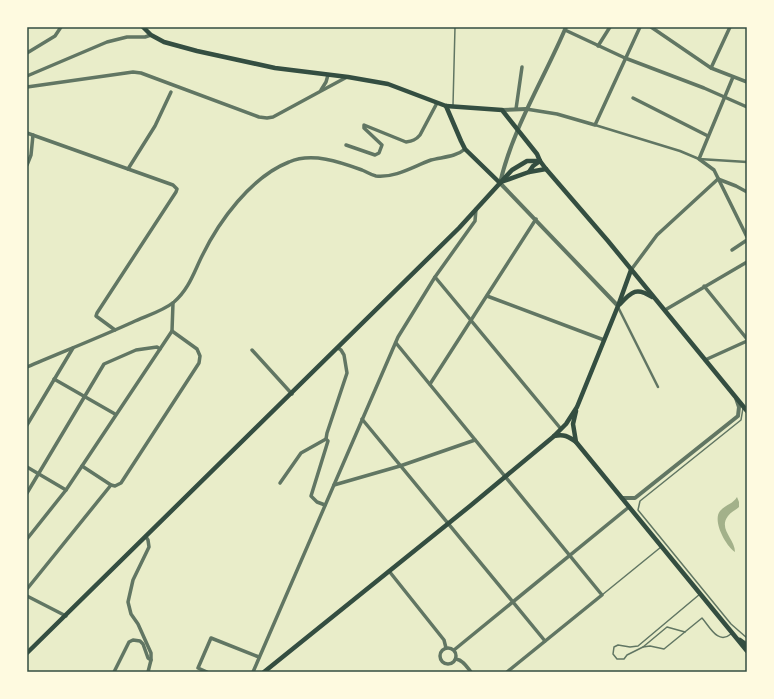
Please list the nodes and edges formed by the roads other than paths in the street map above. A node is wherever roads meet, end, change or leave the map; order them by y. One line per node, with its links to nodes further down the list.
1 (61, 27): 12 (street)
2 (143, 27): 10 (main road)
3 (455, 27): 28 (lane)
4 (610, 27): 11 (street)
5 (640, 27): 13 (street)
6 (651, 27): 9 (street)
7 (730, 27): 15 (street)
8 (566, 28): 11 (street); 31 (street)
9 (657, 29): 15 (street)
10 (151, 35): 16 (main road); 17 (street)
11 (598, 46): 13 (street)
12 (27, 53)
13 (625, 58): 25 (street); 33 (street)
14 (522, 67): 30 (street)
15 (711, 68): 19 (street)
16 (328, 75): 18 (main road); 22 (street)
17 (27, 76)
18 (348, 77): 22 (street); 26 (main road)
19 (733, 77): 20 (street); 25 (street)
20 (747, 82)
21 (27, 87): 22 (street)
22 (321, 90)
23 (171, 92): 44 (street)
24 (633, 98): 37 (street)
25 (725, 98): 29 (street); 37 (street)
26 (437, 103): 27 (main road); 38 (street)
27 (446, 106): 28 (main road); 39 (main road)
28 (453, 107): 32 (main road)
29 (747, 107)
30 (516, 109): 31 (street); 32 (street)
31 (526, 109): 33 (street); 34 (street)
32 (502, 110): 34 (main road)
33 (595, 125): 40 (street)
34 (517, 129): 41 (main road); 48 (street)
35 (27, 133): 36 (street)
36 (33, 135): 43 (street); 44 (street)
37 (708, 136): 40 (street)
38 (346, 145)
39 (465, 149): 48 (main road); 63 (street)
40 (699, 159): 42 (street); 47 (street)
41 (540, 161): 45 (main road); 46 (main road); 48 (main road)
42 (747, 162)
43 (27, 165)
44 (128, 169): 67 (street)
45 (547, 171): 46 (main road); 58 (main road)
46 (529, 172): 48 (main road)
47 (718, 179): 49 (street); 54 (street); 58 (street)
48 (500, 183): 50 (main road); 51 (street)
49 (747, 192)
50 (476, 209): 52 (main road); 53 (street)
51 (536, 219): 61 (street); 64 (street)
52 (459, 228): 53 (street); 73 (main road)
53 (464, 234): 59 (street)
54 (747, 237)
55 (747, 240): 56 (street)
56 (732, 250)
57 (747, 262): 60 (street)
58 (631, 270): 62 (main road); 64 (main road)
59 (435, 277): 66 (street); 71 (street)
60 (704, 286): 65 (street); 70 (street)
61 (487, 296): 66 (street); 69 (street)
62 (656, 300): 64 (main road); 65 (main road)
63 (173, 302): 67 (street); 68 (street)
64 (618, 306): 69 (main road); 80 (street)
65 (665, 310): 76 (main road)
66 (471, 320): 79 (street); 89 (street)
67 (115, 330): 72 (street)
68 (172, 331): 74 (street); 101 (street)
69 (604, 340): 84 (main road)
70 (747, 340): 76 (street)
71 (396, 343): 79 (street); 87 (street)
72 (73, 347): 77 (street); 78 (street)
73 (338, 348): 81 (main road); 91 (street)
74 (160, 349): 82 (street); 86 (street)
75 (252, 350): 81 (street)
76 (705, 360): 83 (main road)
77 (27, 367)
78 (54, 379): 82 (street); 88 (street)
79 (430, 384): 92 (street)
80 (658, 387)
81 (292, 394): 110 (main road)
82 (84, 396): 86 (street); 97 (street)
83 (735, 397): 85 (main road); 104 (street)
84 (576, 407): 89 (main road); 93 (main road)
85 (745, 409): 123 (lane)
86 (115, 414): 94 (street)
87 (362, 419): 95 (street); 100 (street)
88 (27, 424)
89 (562, 429): 90 (main road)
90 (553, 437): 93 (main road); 98 (main road)
91 (326, 439): 99 (street); 105 (street)
92 (476, 440): 95 (street); 98 (street)
93 (576, 442): 104 (main road)
94 (82, 466): 101 (street); 102 (street)
95 (400, 466): 100 (street); 107 (street)
96 (27, 467): 97 (street)
97 (39, 474): 102 (street); 103 (street)
98 (505, 476): 107 (main road); 113 (street)
99 (280, 483)
100 (334, 485): 105 (street)
101 (112, 486): 115 (street)
102 (66, 490): 109 (street)
103 (27, 493)
104 (622, 498): 106 (main road)
105 (325, 505): 131 (street)
106 (629, 507): 112 (main road); 113 (street)
107 (448, 524): 114 (main road); 119 (street)
108 (27, 530): 109 (street)
109 (32, 533): 111 (street)
110 (146, 537): 120 (main road); 133 (street)
111 (27, 539)
112 (661, 546): 116 (main road); 117 (lane)
113 (570, 555): 117 (street); 119 (street)
114 (389, 571): 127 (street); 134 (main road)
115 (27, 589)
116 (700, 594): 122 (main road); 126 (lane)
117 (602, 595): 124 (street)
118 (27, 596): 120 (street)
119 (513, 602): 124 (street); 128 (street)
120 (66, 616): 130 (main road)
121 (685, 632): 122 (lane); 126 (lane); 126 (lane)
122 (734, 635): 125 (main road); 129 (main road)
123 (747, 638)
124 (544, 641): 142 (street)
125 (747, 645)
126 (643, 647)
127 (446, 648): 128 (street); 132 (street)
128 (454, 650): 132 (street)
129 (747, 651)
130 (27, 653)
131 (260, 657): 137 (street); 138 (street)
132 (456, 659): 141 (street)
133 (151, 660): 135 (street); 136 (street)
134 (277, 663): 139 (main road); 140 (main road)
135 (114, 672)
136 (148, 672)
137 (207, 672)
138 (253, 672)
139 (264, 672)
140 (269, 672)
141 (471, 672)
142 (507, 672)

